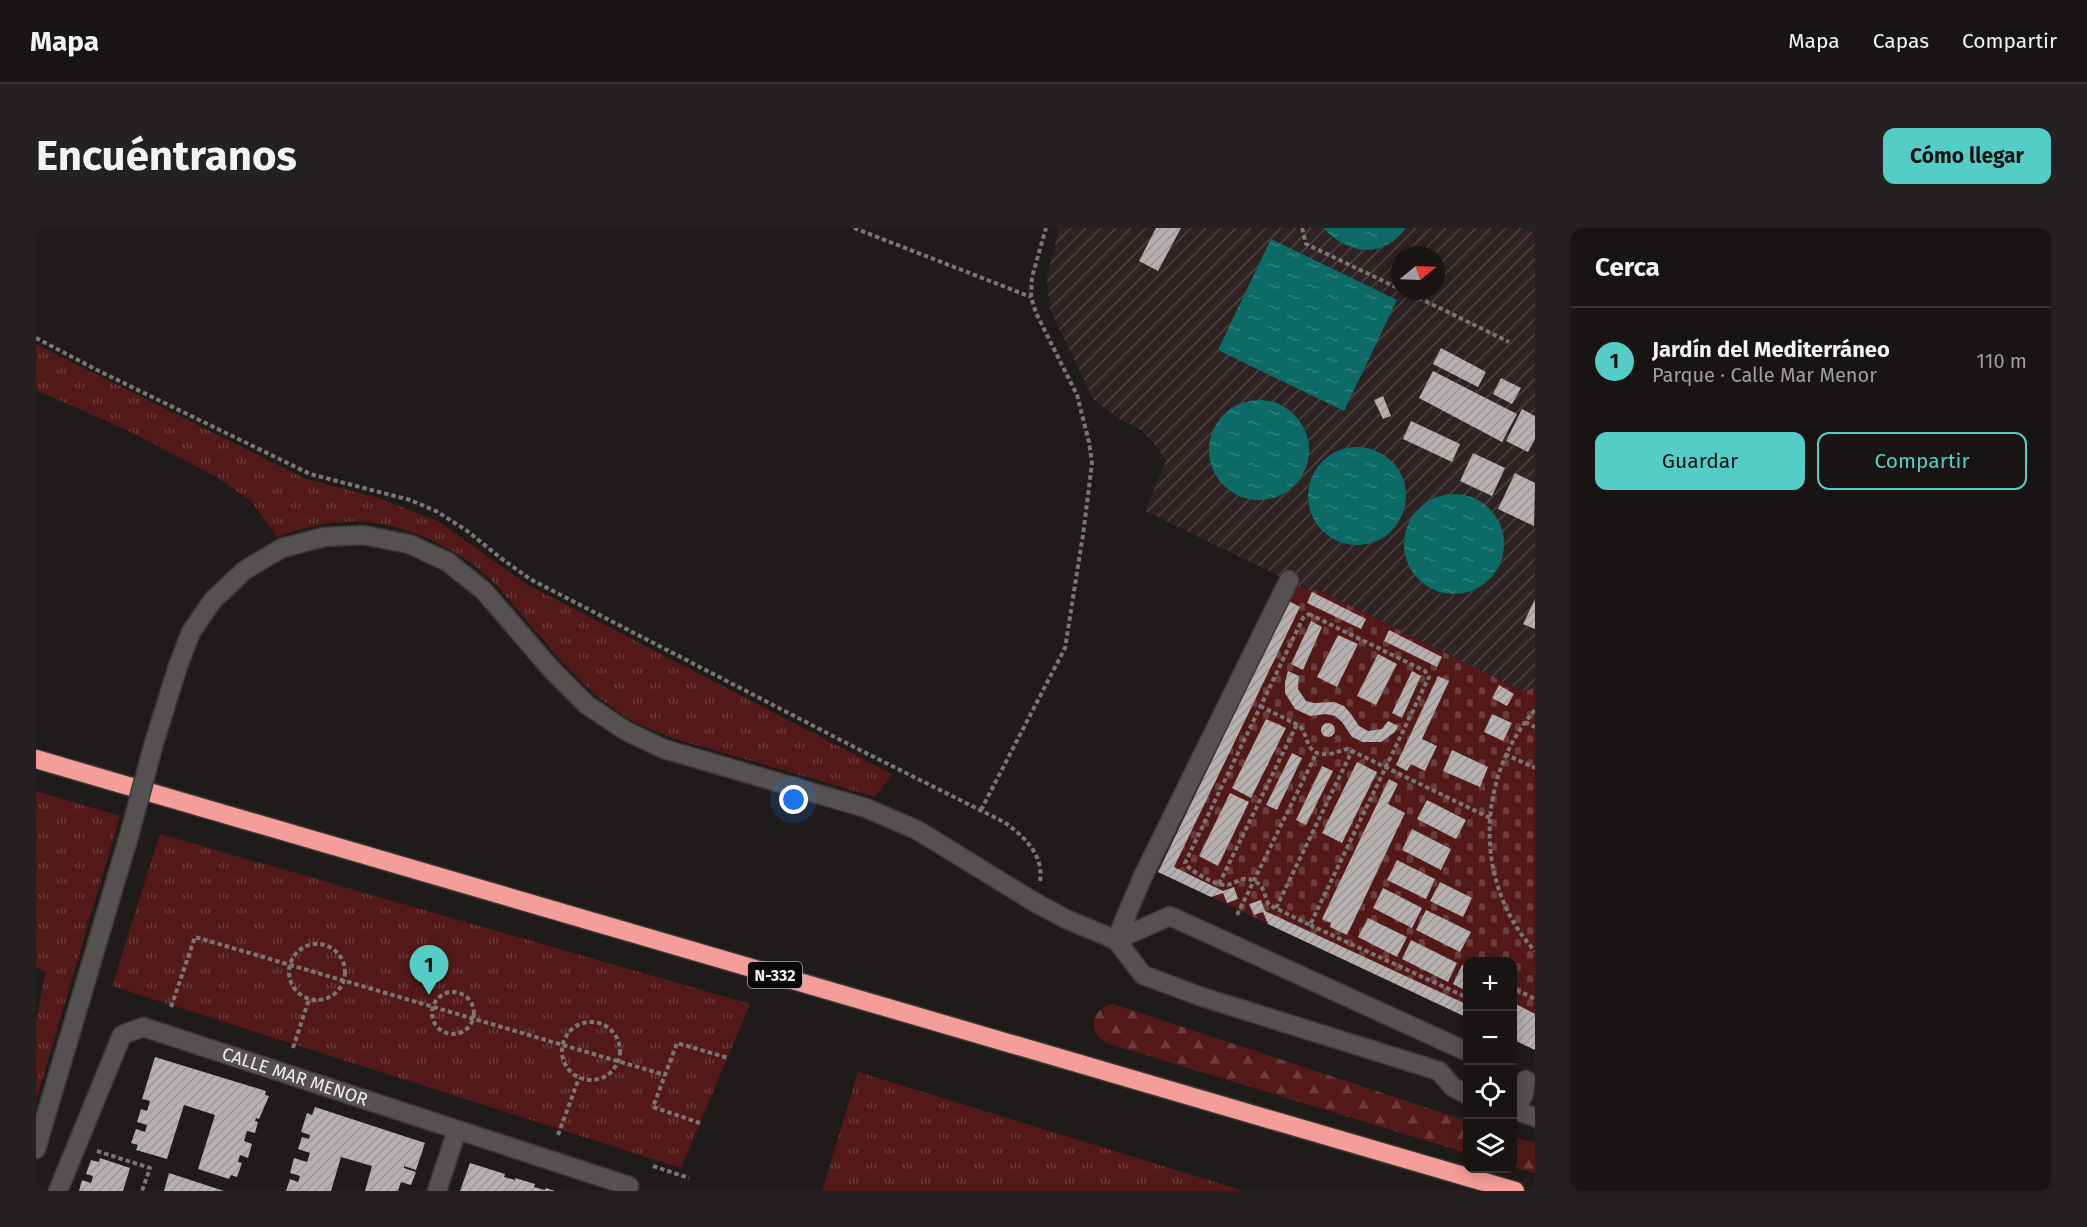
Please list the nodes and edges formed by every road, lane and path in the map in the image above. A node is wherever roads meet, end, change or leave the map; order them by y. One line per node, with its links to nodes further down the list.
1 (854, 228): 5 (path)
2 (1046, 228): 5 (path)
3 (1302, 228): 4 (path)
4 (1391, 285)
5 (1031, 297): 21 (path)
6 (1423, 300): 8 (path)
7 (36, 338): 21 (path)
8 (1509, 342)
9 (1289, 580): 29 (street)
10 (1260, 706): 13 (path); 19 (path); 24 (path)
11 (1535, 710): 12 (path)
12 (1525, 722): 14 (path); 17 (path)
13 (1297, 724): 16 (path); 24 (path)
14 (1535, 727)
15 (1352, 751): 16 (path); 19 (path); 26 (path)
16 (1317, 753): 23 (path)
17 (1505, 754): 20 (path); 22 (path)
18 (36, 759): 65 (highway, N-332)
19 (1386, 768): 22 (path); 28 (path)
20 (1535, 768)
21 (981, 810): 25 (path)
22 (1490, 818): 30 (path)
23 (1254, 880): 24 (path); 26 (path); 27 (path)
24 (1219, 884)
25 (1036, 903): 29 (street); 58 (street, bridge)
26 (1276, 908): 28 (path)
27 (1237, 915)
28 (1310, 925): 34 (path)
29 (1116, 940): 40 (street); 46 (street)
30 (1535, 951)
31 (290, 964): 32 (path); 32 (path); 35 (path); 38 (path)
32 (345, 981): 35 (path); 37 (path)
33 (1517, 990): 36 (path)
34 (1463, 996)
35 (309, 999): 42 (path)
36 (1535, 999)
37 (432, 1006): 39 (path); 39 (path); 39 (path)
38 (171, 1007)
39 (473, 1019): 41 (path)
40 (1449, 1043): 43 (street); 46 (street)
41 (562, 1045): 45 (path); 45 (path); 48 (path)
42 (293, 1048)
43 (1463, 1050)
44 (728, 1058): 47 (path)
45 (618, 1062): 47 (path); 48 (path)
46 (1439, 1071): 50 (street)
47 (665, 1075): 54 (path)
48 (579, 1078): 56 (path)
49 (1524, 1079): 51 (street)
50 (1463, 1093)
51 (1517, 1104)
52 (1517, 1111): 53 (street)
53 (1535, 1117)
54 (700, 1123)
55 (457, 1130): 61 (street, CALLE MAR MENOR); 62 (street, CALLE MAR MENOR); 64 (street)
56 (558, 1135)
57 (91, 1148): 63 (path)
58 (36, 1149)
59 (653, 1166): 60 (path)
60 (689, 1178)
61 (629, 1186)
62 (58, 1191)
63 (142, 1191)
64 (437, 1191)
65 (1515, 1191)

